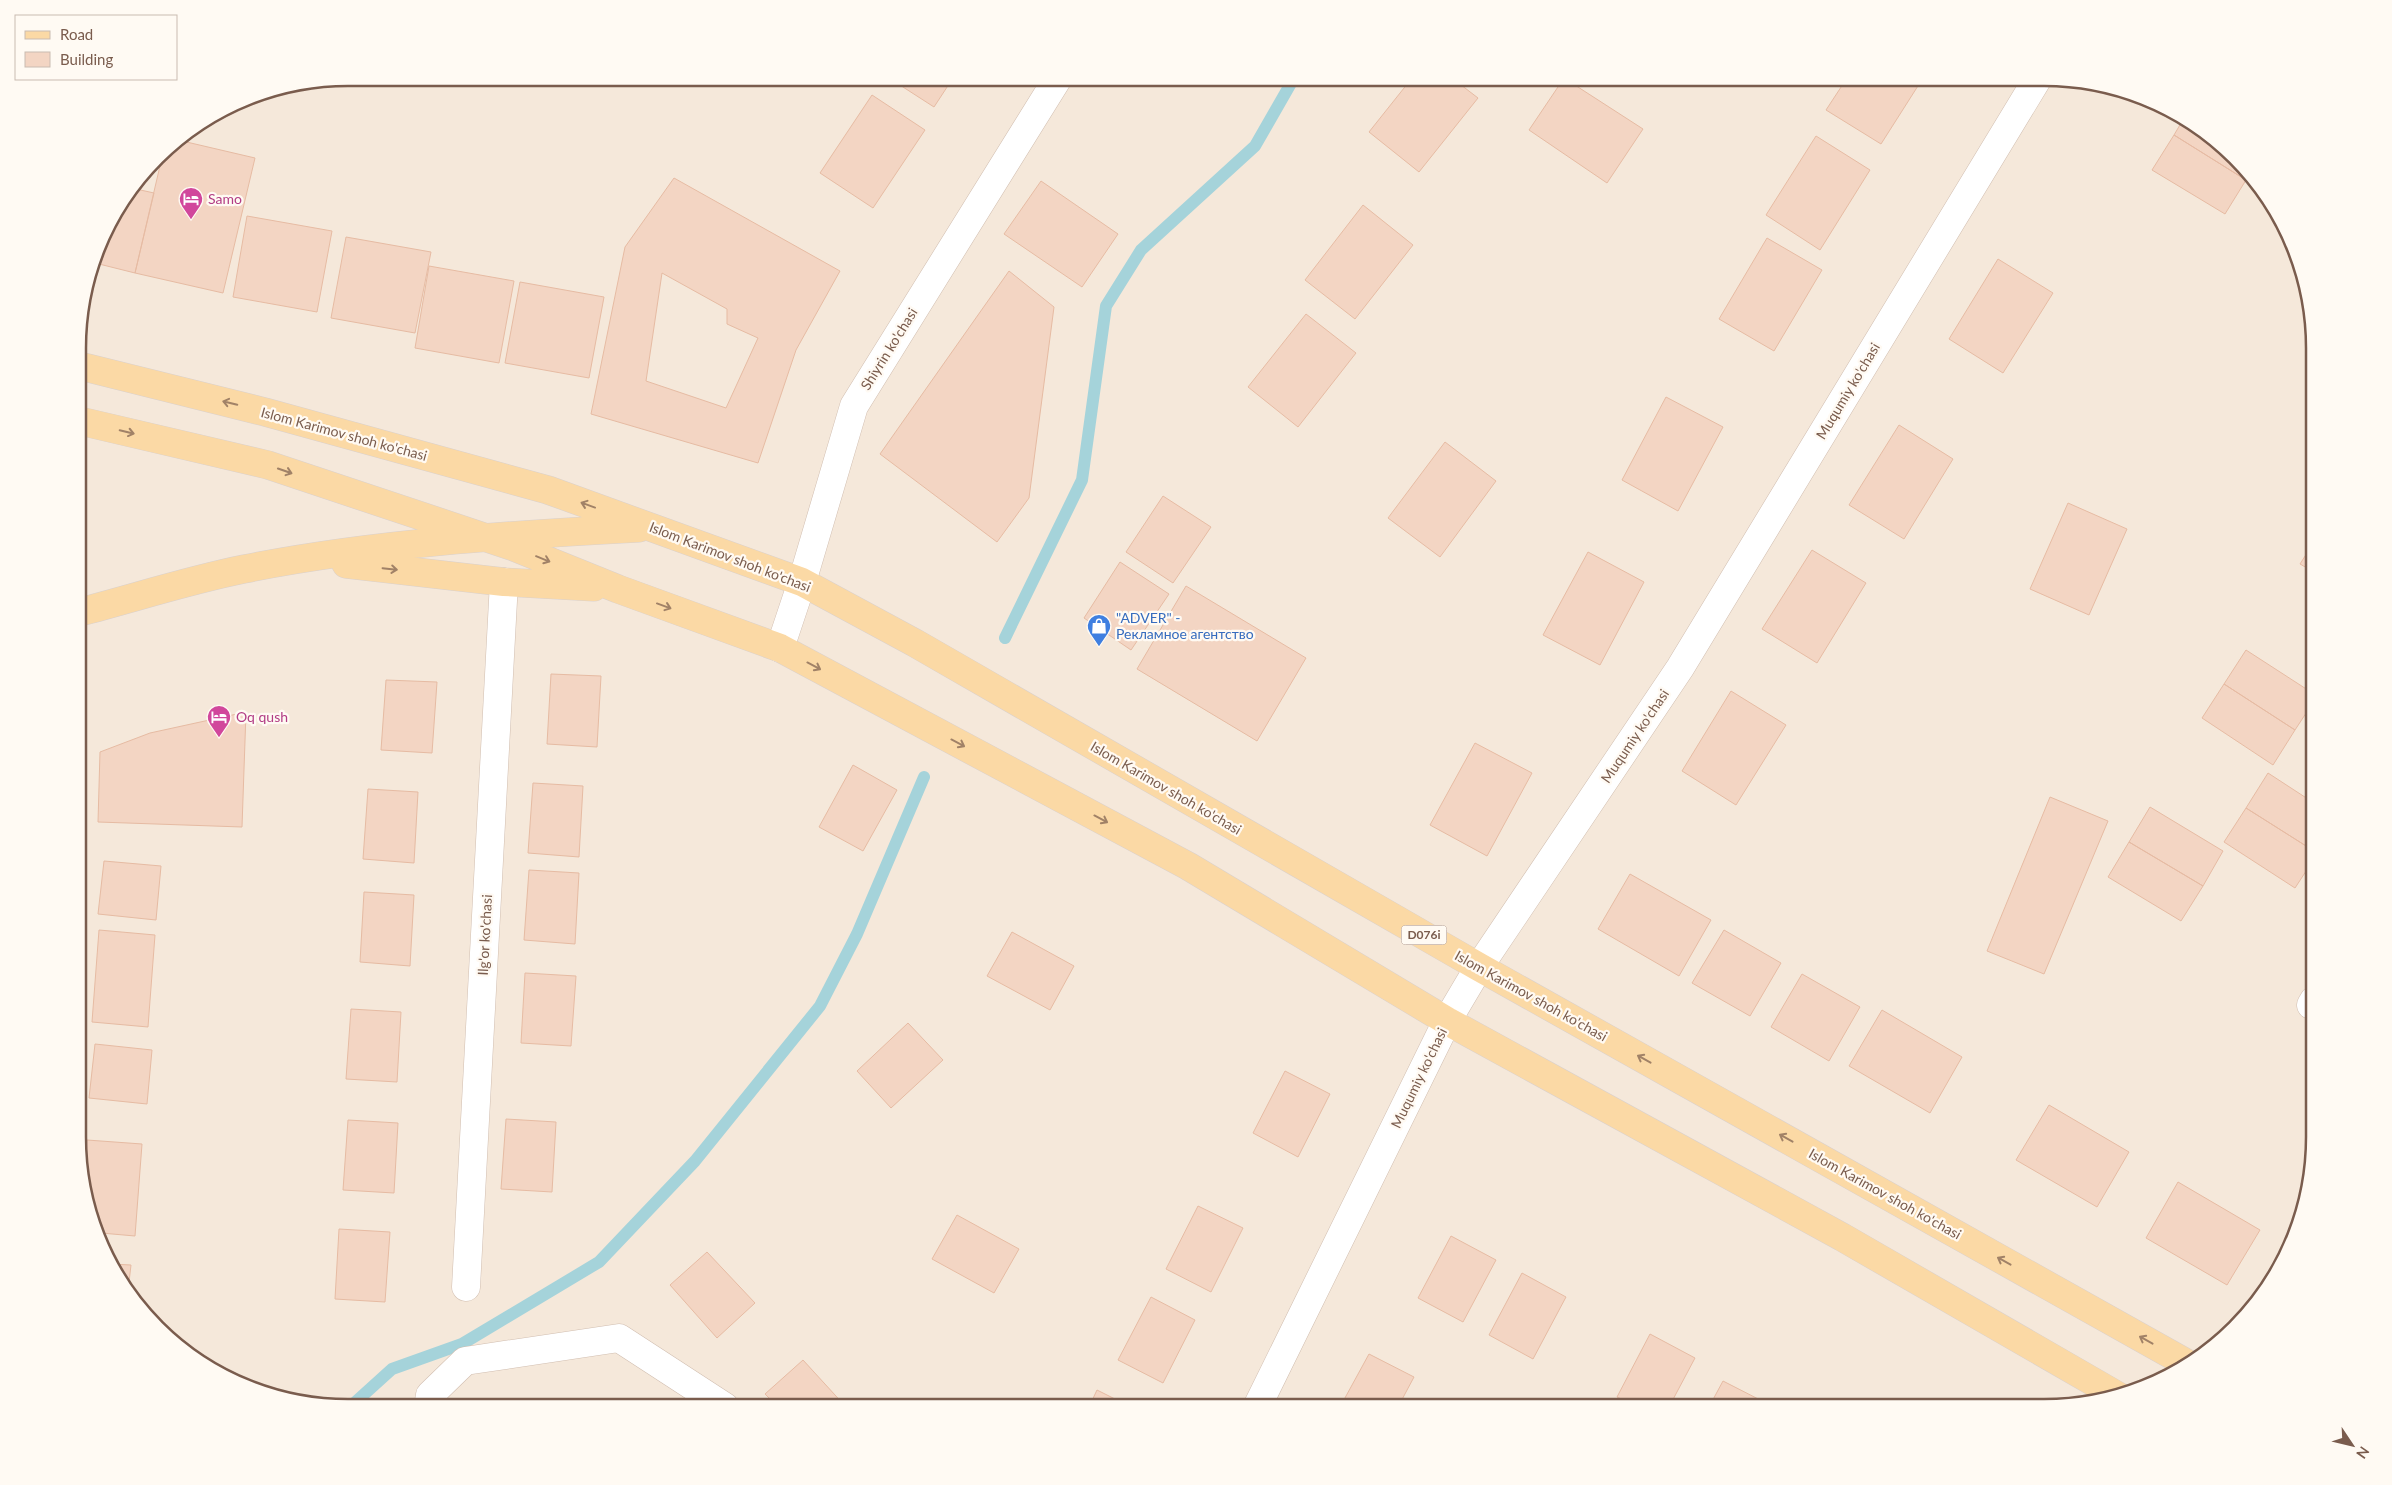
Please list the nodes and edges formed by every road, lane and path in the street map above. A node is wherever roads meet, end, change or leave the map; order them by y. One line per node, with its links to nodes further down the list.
1 (1053, 86): 9 (street, Shiyrin ko'chasi)
2 (2033, 86): 13 (street, Muqumiy ko'chasi)
3 (86, 367): 5 (main road, Islom Karimov shoh ko'chasi / D076i, one-way to 3)
4 (86, 422): 6 (main road, one-way to 6)
5 (650, 528): 6 (main road); 9 (main road, Islom Karimov shoh ko'chasi / D076i)
6 (481, 536): 7 (main road); 10 (main road, one-way to 10)
7 (307, 558): 8 (main road, one-way to 8); 11 (main road)
8 (504, 582): 10 (main road); 15 (street, Ilg'or ko'chasi)
9 (802, 582): 12 (street, Shiyrin ko'chasi); 13 (main road, Islom Karimov shoh ko'chasi / D076i)
10 (618, 589): 12 (main road, one-way to 12)
11 (86, 610)
12 (780, 648): 14 (main road, one-way to 14)
13 (1479, 966): 14 (street, Muqumiy ko'chasi); 16 (main road, Islom Karimov shoh ko'chasi / D076i, one-way to 13)
14 (1447, 1021): 17 (main road); 20 (street, Muqumiy ko'chasi)
15 (466, 1287)
16 (2181, 1360)
17 (2109, 1391)
18 (431, 1399): 19 (street)
19 (713, 1399)
20 (1261, 1399)

